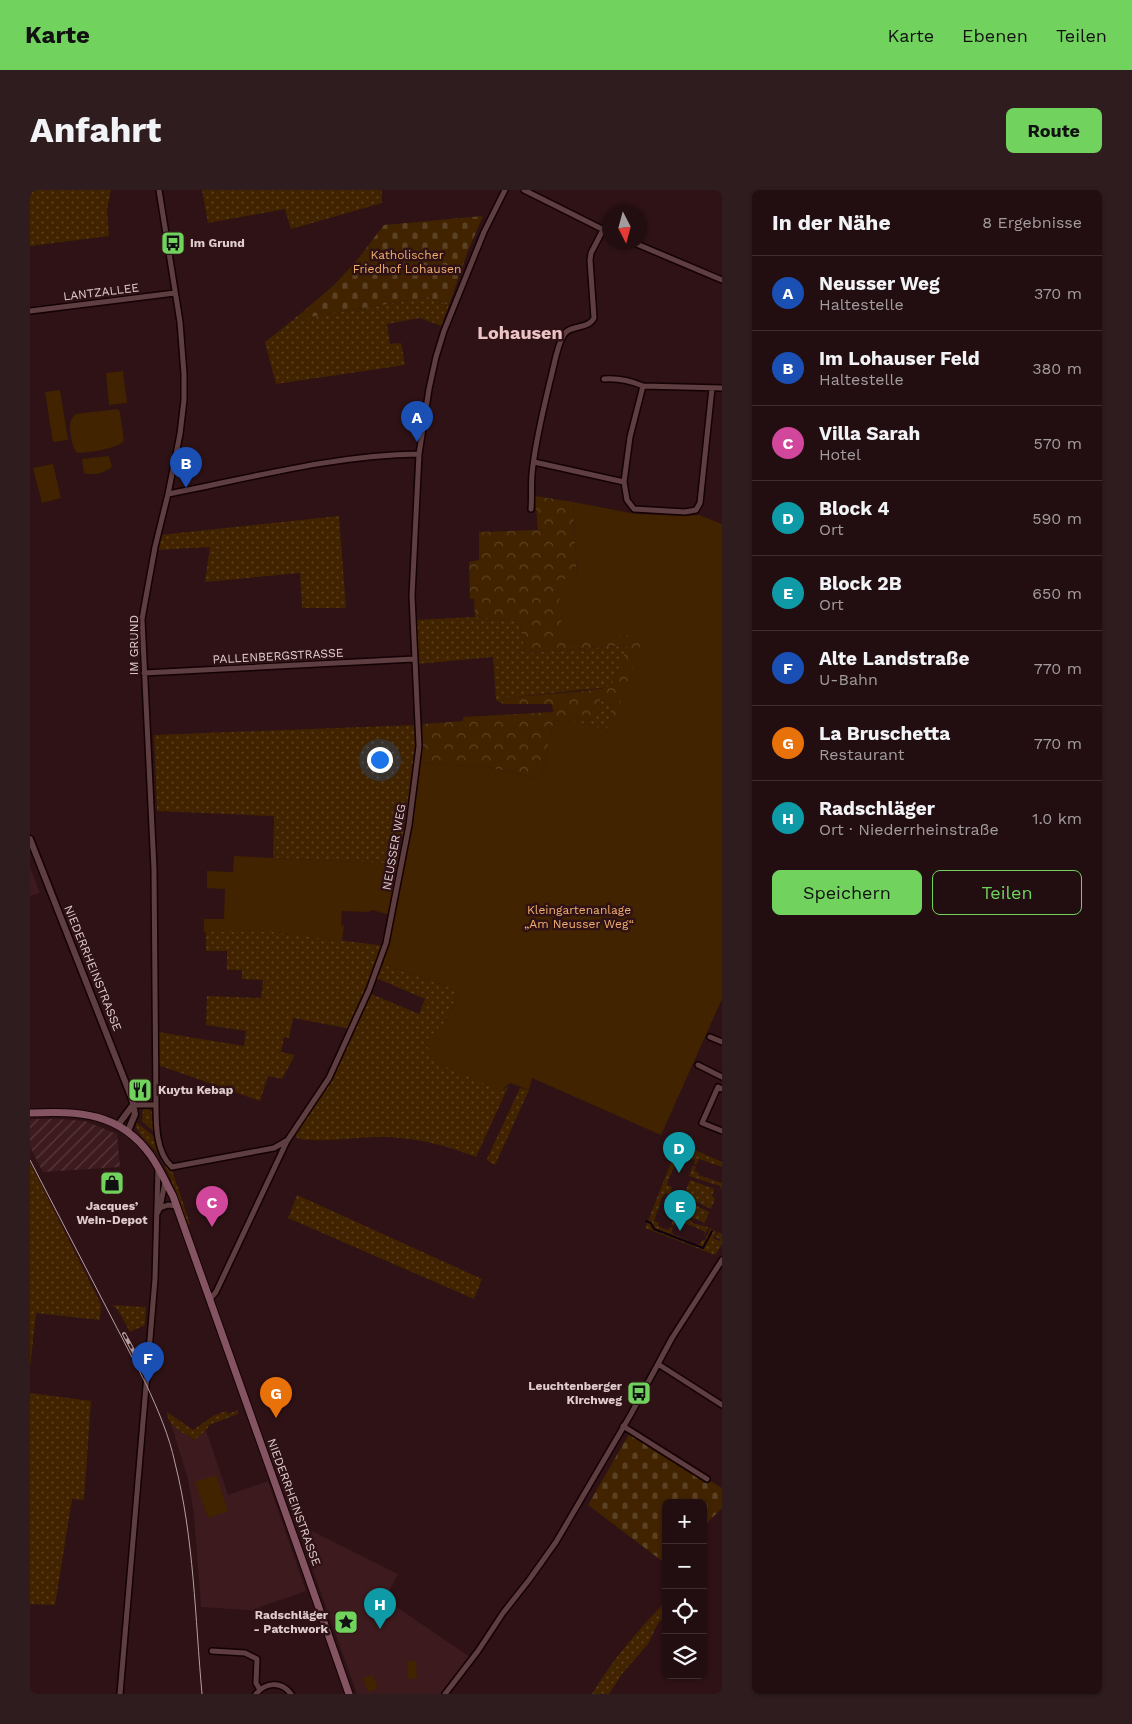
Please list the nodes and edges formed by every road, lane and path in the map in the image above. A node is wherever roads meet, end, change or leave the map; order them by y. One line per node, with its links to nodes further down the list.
1 (159, 190): 8 (street, IM GRUND)
2 (505, 190): 14 (street, NEUSSER WEG)
3 (524, 190): 4 (street)
4 (602, 229)
5 (602, 232): 15 (street)
6 (647, 248): 7 (street)
7 (722, 280)
8 (175, 293): 9 (street, LANTZALLEE); 17 (street, IM GRUND)
9 (30, 311)
10 (604, 379): 11 (street)
11 (643, 386): 12 (street); 16 (street)
12 (712, 388): 13 (street); 16 (street)
13 (722, 388)
14 (419, 454): 17 (street); 19 (street, NEUSSER WEG)
15 (534, 462): 16 (street); 18 (street)
16 (624, 482)
17 (168, 494): 20 (street, IM GRUND)
18 (531, 509)
19 (414, 659): 20 (street, PALLENBERGSTRASSE); 33 (street, NEUSSER WEG)
20 (144, 673): 28 (street, IM GRUND)
21 (30, 839): 27 (street, NIEDERRHEINSTRASSE)
22 (710, 1037): 23 (street)
23 (722, 1042)
24 (698, 1065): 25 (street)
25 (722, 1077): 26 (street)
26 (720, 1088): 32 (street)
27 (133, 1105): 28 (street); 30 (street); 31 (street, NIEDERRHEINSTRASSE)
28 (156, 1105): 33 (street)
29 (30, 1113): 30 (main road, NIEDERRHEINSTRASSE)
30 (118, 1125): 31 (main road, NIEDERRHEINSTRASSE)
31 (128, 1131): 34 (main road, NIEDERRHEINSTRASSE)
32 (722, 1131)
33 (287, 1141): 41 (street, NEUSSER WEG)
34 (158, 1168): 35 (main road, NIEDERRHEINSTRASSE); 38 (street)
35 (165, 1182): 36 (main road, NIEDERRHEINSTRASSE); 37 (street)
36 (177, 1206): 37 (street); 41 (main road, NIEDERRHEINSTRASSE)
37 (160, 1208): 38 (street)
38 (156, 1217): 48 (street)
39 (722, 1260): 40 (street)
40 (720, 1268): 42 (street)
41 (210, 1299): 50 (main road, NIEDERRHEINSTRASSE)
42 (658, 1364): 43 (street); 44 (street)
43 (722, 1405)
44 (624, 1426): 45 (street); 51 (street)
45 (706, 1479)
46 (212, 1651): 47 (street)
47 (258, 1692): 49 (street)
48 (120, 1694)
49 (291, 1694)
50 (348, 1694)
51 (445, 1694)

